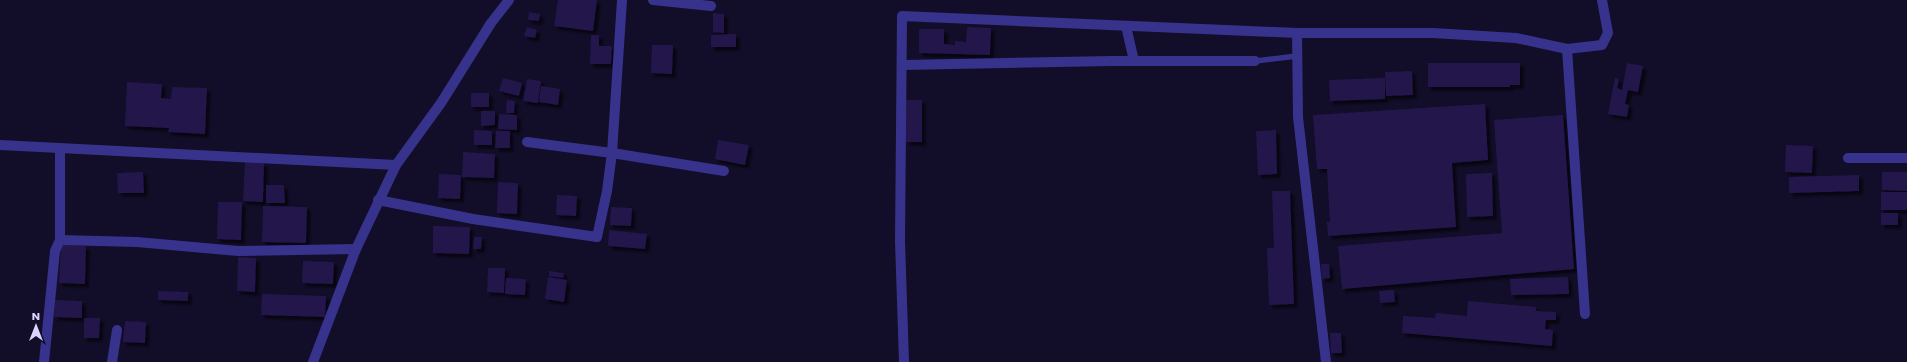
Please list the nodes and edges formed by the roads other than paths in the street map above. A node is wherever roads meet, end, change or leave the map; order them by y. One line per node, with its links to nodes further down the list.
1 (509, 0): 19 (street)
2 (622, 0): 16 (street)
3 (653, 0): 5 (street)
4 (1602, 0): 8 (street)
5 (711, 6)
6 (1126, 26): 7 (street); 10 (street); 12 (street)
7 (1297, 33): 8 (street); 9 (street)
8 (1567, 49): 24 (street)
9 (1297, 56): 11 (lane); 30 (street)
10 (1134, 61): 11 (street); 12 (street)
11 (1255, 61)
12 (902, 65): 29 (street)
13 (527, 142): 16 (street)
14 (0, 145): 15 (street)
15 (60, 148): 19 (street); 22 (street)
16 (612, 153): 20 (street); 21 (street)
17 (1848, 158): 18 (street)
18 (1907, 158)
19 (396, 165): 21 (street)
20 (724, 171)
21 (378, 200): 23 (street)
22 (60, 240): 23 (street); 26 (street)
23 (356, 249): 28 (street)
24 (1585, 314)
25 (117, 330): 27 (street)
26 (44, 362)
27 (112, 362)
28 (313, 362)
29 (904, 362)
30 (1326, 362)

